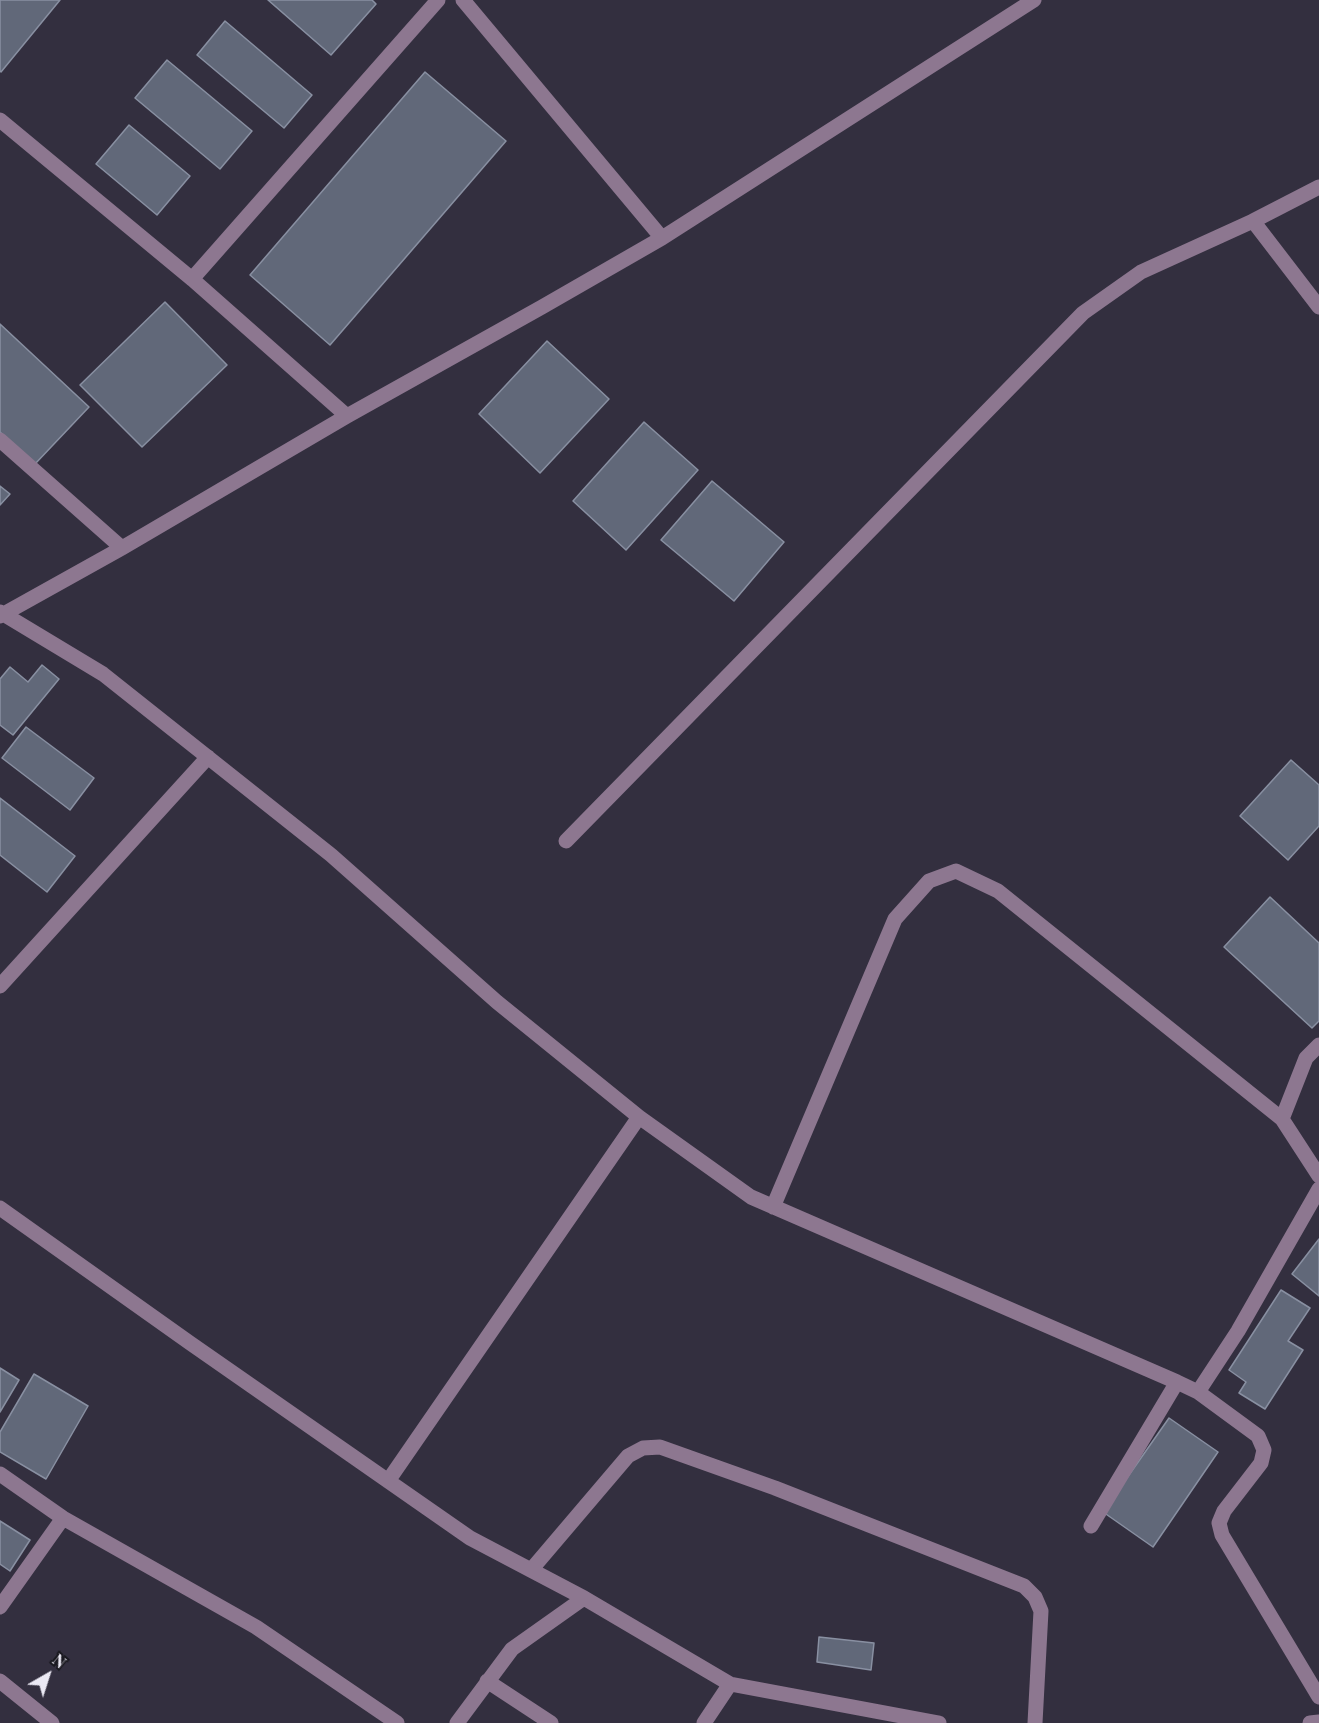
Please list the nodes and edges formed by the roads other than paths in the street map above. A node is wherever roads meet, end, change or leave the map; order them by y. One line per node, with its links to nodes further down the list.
1 (438, 0): 8 (street)
2 (463, 0): 7 (street)
3 (1022, 3): 7 (street)
4 (0, 120): 8 (street)
5 (1319, 187): 6 (street)
6 (1253, 221): 9 (street); 15 (street)
7 (662, 238): 10 (street)
8 (192, 279): 10 (street)
9 (1319, 307)
10 (347, 416): 12 (street)
11 (0, 440): 12 (street)
12 (122, 548): 13 (street)
13 (1, 614): 14 (street)
14 (208, 757): 16 (street); 18 (street)
15 (566, 841)
16 (0, 986)
17 (1319, 1045): 19 (street)
18 (639, 1117): 22 (street); 27 (street)
19 (1282, 1119): 20 (street); 22 (street)
20 (1319, 1176)
21 (1319, 1189): 25 (street)
22 (773, 1207): 24 (street)
23 (0, 1208): 27 (street)
24 (1177, 1382): 25 (street); 29 (street)
25 (1198, 1392): 36 (street)
26 (0, 1474): 28 (street)
27 (388, 1481): 30 (street)
28 (63, 1518): 32 (street); 39 (street)
29 (1091, 1526)
30 (531, 1570): 31 (street); 44 (street)
31 (584, 1598): 34 (street); 35 (street)
32 (0, 1607)
33 (0, 1681): 38 (street)
34 (487, 1681): 40 (street); 41 (street)
35 (730, 1684): 42 (street); 43 (street)
36 (1319, 1697)
37 (1319, 1722): 45 (street)
38 (52, 1723)
39 (397, 1723)
40 (457, 1723)
41 (551, 1723)
42 (704, 1723)
43 (939, 1723)
44 (1035, 1723)
45 (1310, 1723)

